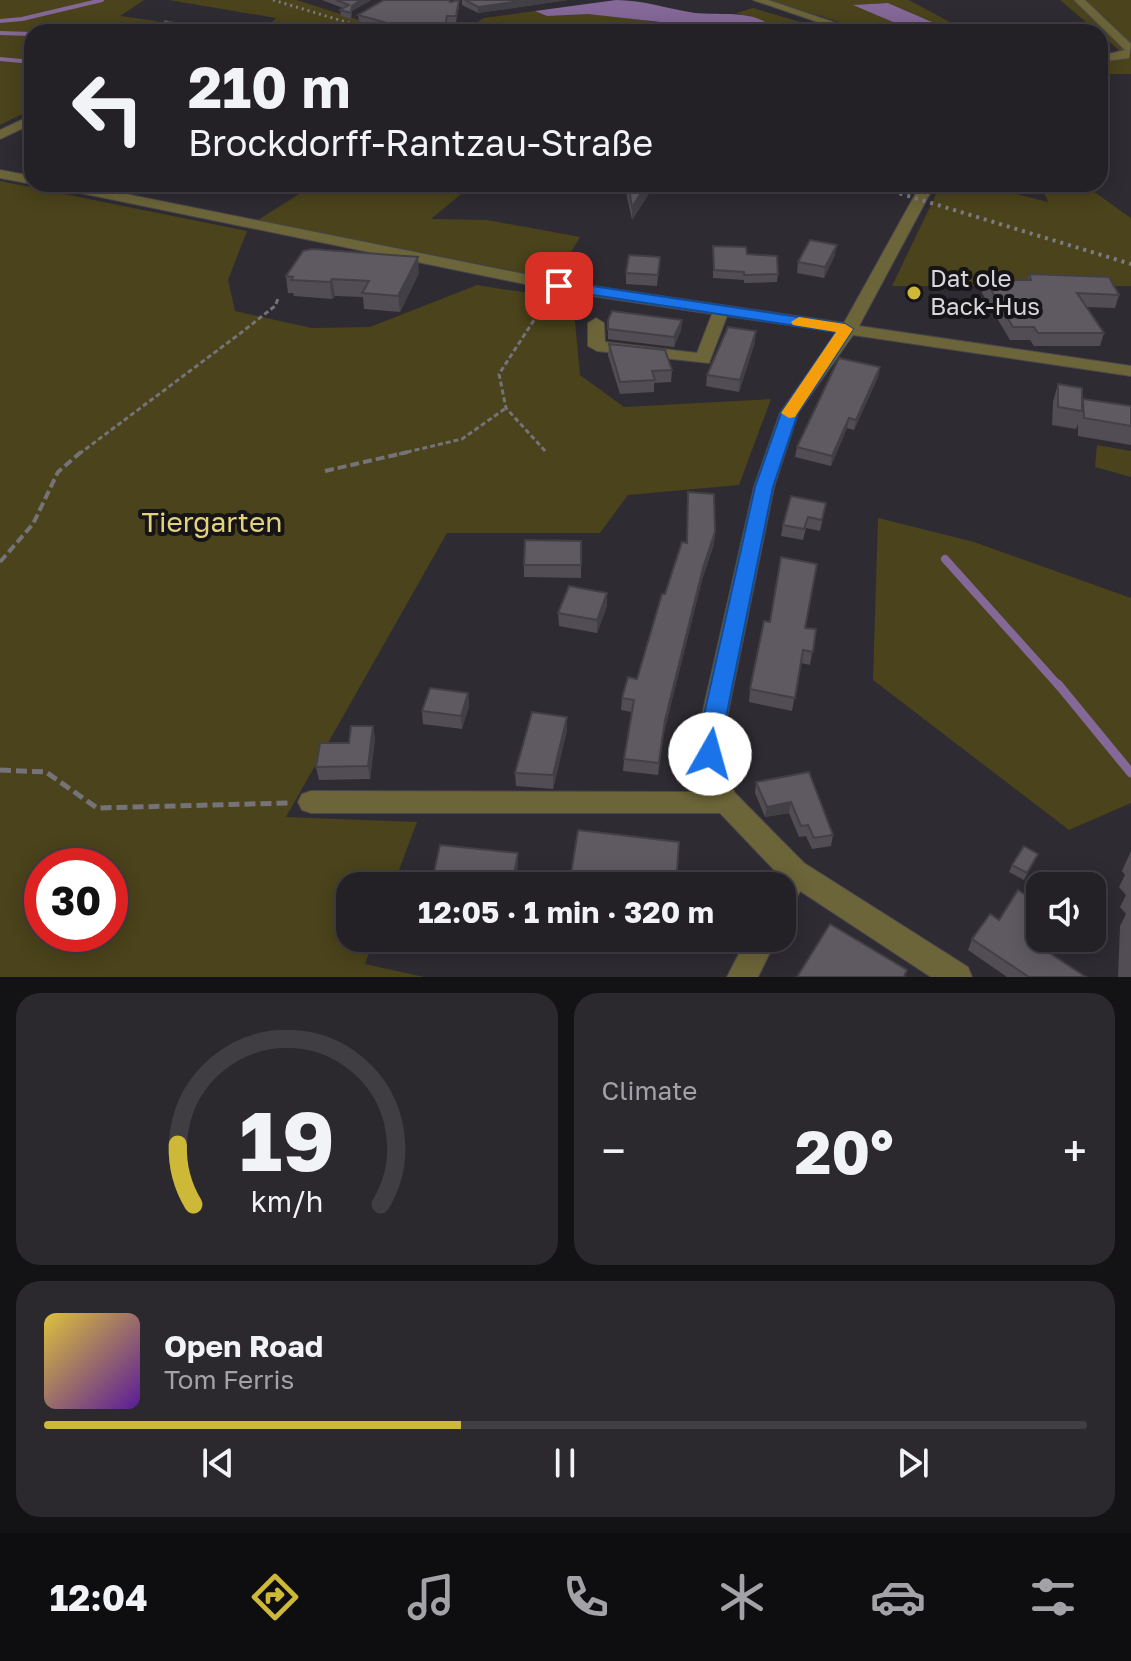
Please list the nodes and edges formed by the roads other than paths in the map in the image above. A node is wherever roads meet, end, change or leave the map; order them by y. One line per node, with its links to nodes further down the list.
1 (758, 0): 3 (street)
2 (1079, 0): 4 (street)
3 (833, 24)
4 (1104, 24)
5 (1108, 28): 6 (street)
6 (1131, 50): 7 (street)
7 (1108, 58)
8 (24, 123): 9 (street)
9 (0, 135)
10 (0, 174): 11 (street)
11 (24, 178)
12 (95, 192): 14 (street)
13 (924, 192): 18 (street)
14 (302, 234): 15 (street); 16 (street)
15 (286, 248)
16 (721, 310): 17 (street); 18 (street)
17 (596, 323)
18 (845, 329): 19 (street); 20 (street)
19 (1131, 371)
20 (726, 801): 21 (street); 22 (street)
21 (311, 802)
22 (778, 872)
23 (796, 889): 26 (street)
24 (755, 952): 25 (street)
25 (742, 977)
26 (957, 977)

